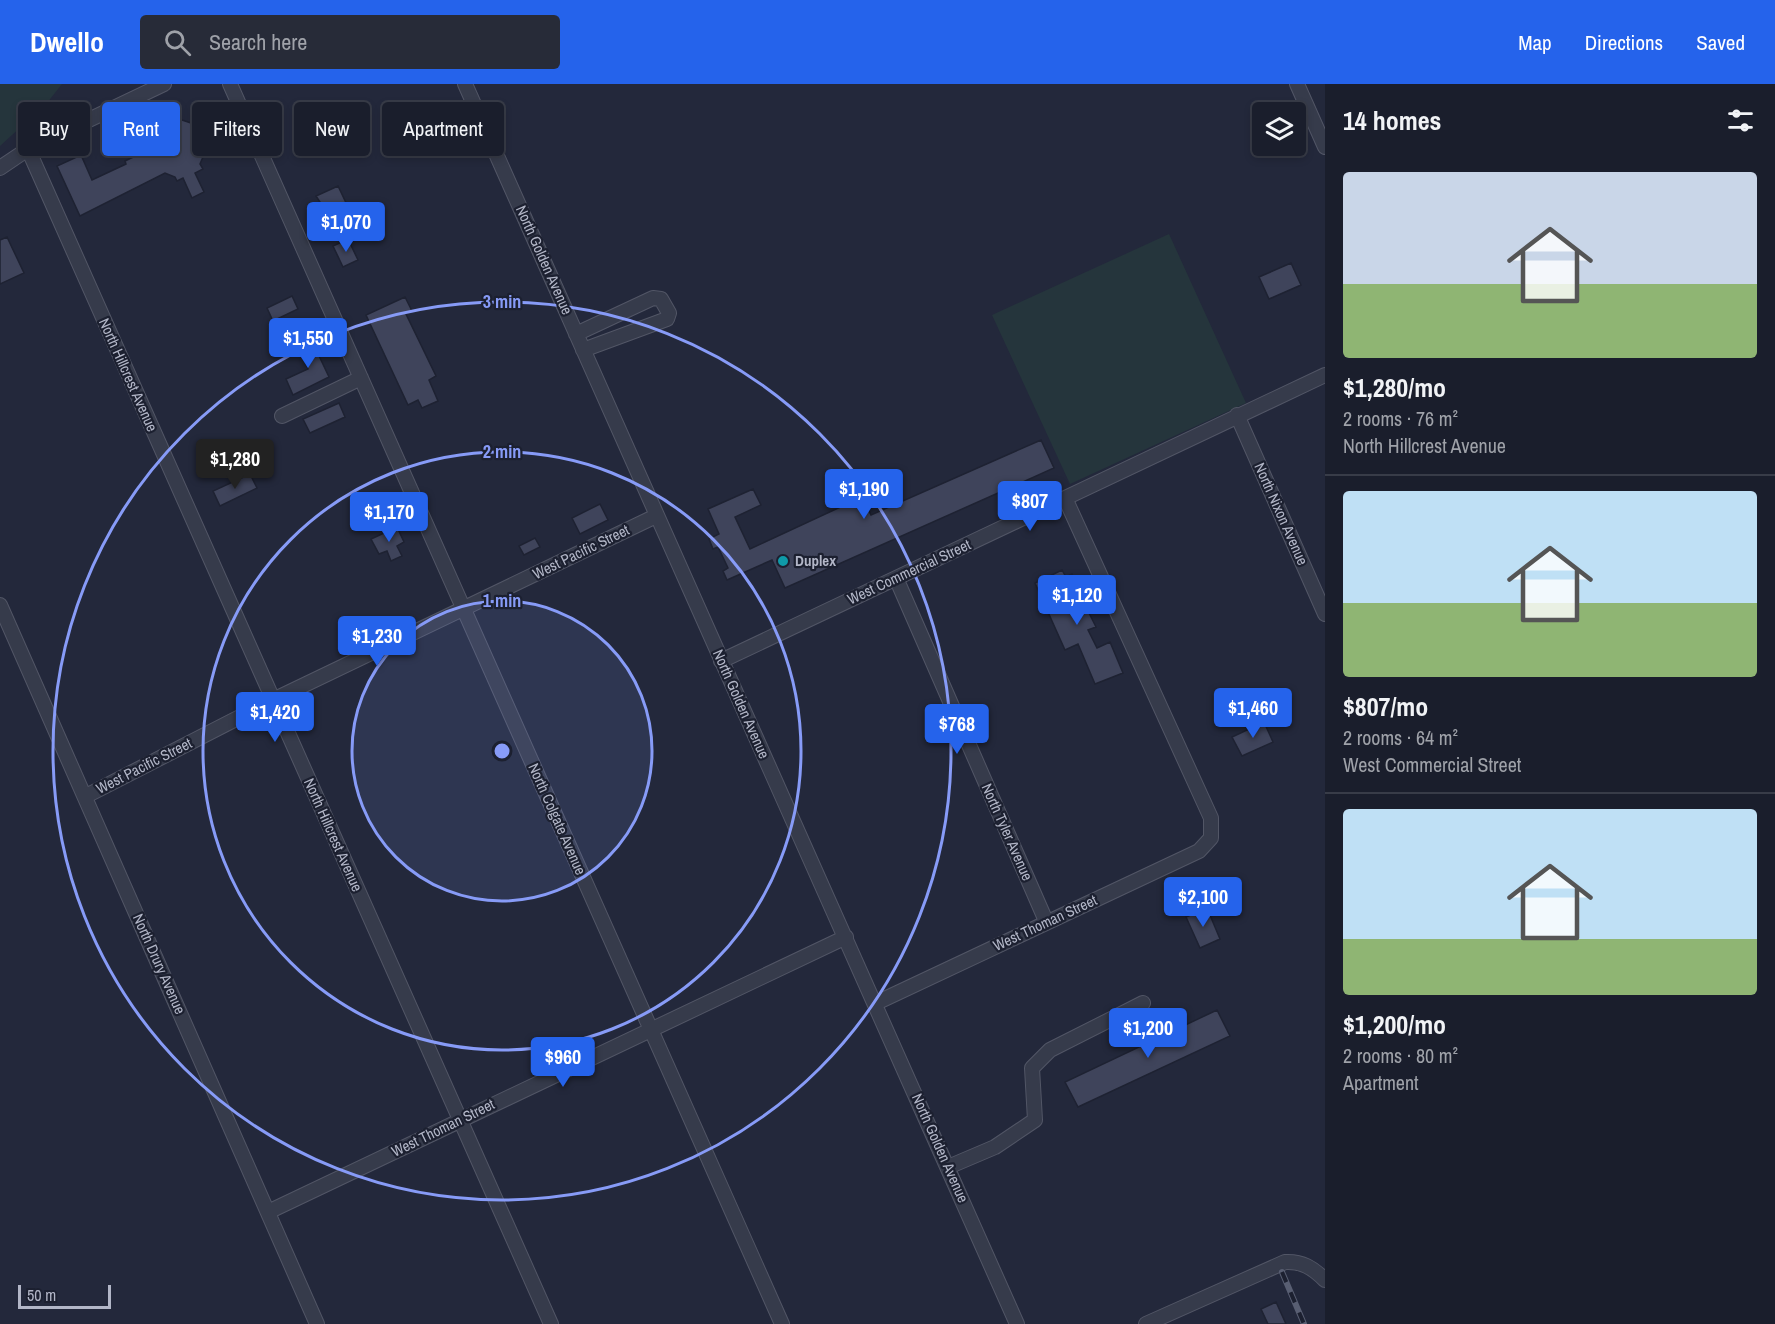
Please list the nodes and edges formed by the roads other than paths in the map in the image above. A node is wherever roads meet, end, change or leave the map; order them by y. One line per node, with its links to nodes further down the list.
1 (164, 84): 5 (street)
2 (230, 84): 13 (street, North Colgate Avenue)
3 (465, 84): 10 (street, North Golden Avenue)
4 (1297, 84): 6 (street)
5 (90, 119)
6 (1325, 147)
7 (18, 156): 9 (street)
8 (31, 156): 23 (street, North Hillcrest Avenue)
9 (0, 168)
10 (576, 334): 11 (street, North Golden Avenue); 11 (street)
11 (583, 350): 17 (street, North Golden Avenue)
12 (1325, 375): 14 (street, West Commercial Street)
13 (361, 378): 15 (street); 20 (street, North Colgate Avenue)
14 (1237, 415): 16 (street, West Commercial Street); 21 (street, North Nixon Avenue)
15 (282, 416)
16 (1065, 498): 18 (street, West Commercial Street); 25 (street, West Thoman Street)
17 (656, 516): 20 (street, West Pacific Street); 22 (street, North Golden Avenue)
18 (896, 578): 22 (street, West Commercial Street); 25 (street, North Tyler Avenue)
19 (0, 605): 24 (street, North Drury Avenue)
20 (463, 608): 23 (street, West Pacific Street); 29 (street, North Colgate Avenue)
21 (1325, 614)
22 (721, 661): 26 (street, North Golden Avenue)
23 (273, 700): 24 (street, West Pacific Street); 30 (street, North Hillcrest Avenue)
24 (86, 796): 32 (street, North Drury Avenue)
25 (1046, 921): 27 (street, West Thoman Street)
26 (846, 937): 27 (street, North Golden Avenue); 29 (street, West Thoman Street)
27 (876, 1003): 31 (street, North Golden Avenue)
28 (1143, 1003): 31 (street)
29 (651, 1028): 30 (street, West Thoman Street); 36 (street, North Colgate Avenue)
30 (460, 1120): 32 (street, West Thoman Street); 35 (street, North Hillcrest Avenue)
31 (948, 1167): 37 (street, North Golden Avenue)
32 (268, 1212): 34 (street, North Drury Avenue)
33 (1325, 1280): 38 (street)
34 (317, 1324)
35 (551, 1324)
36 (782, 1324)
37 (1017, 1324)
38 (1146, 1324)

